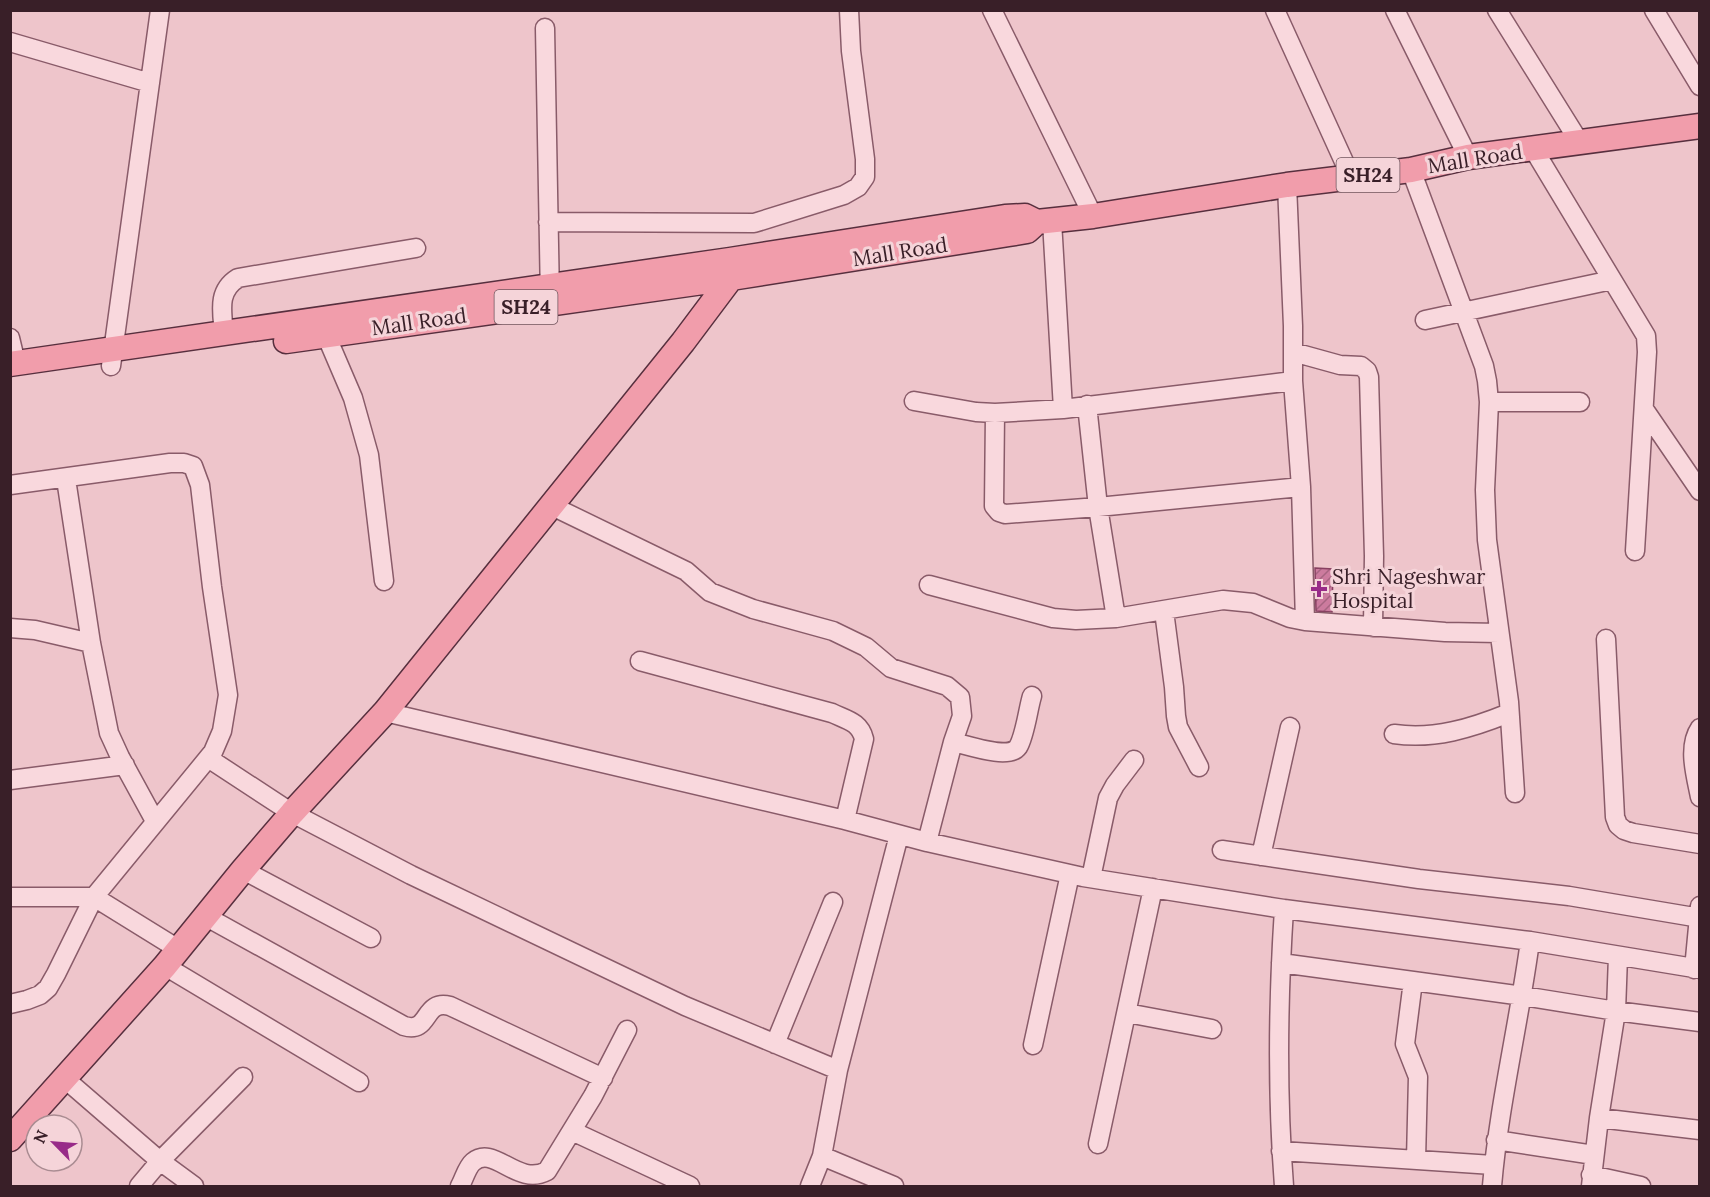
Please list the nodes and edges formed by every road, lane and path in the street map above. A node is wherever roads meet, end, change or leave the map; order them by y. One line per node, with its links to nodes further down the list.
1 (160, 10): 10 (street)
2 (849, 10): 22 (street)
3 (992, 10): 19 (street)
4 (1275, 10): 17 (street)
5 (1395, 10): 15 (street)
6 (1497, 10): 13 (street)
7 (1654, 10): 11 (street)
8 (545, 27): 21 (street)
9 (10, 42): 10 (street)
10 (150, 83): 34 (street)
11 (1700, 86)
12 (1700, 126): 13 (main road, Mall Road / SH24)
13 (1580, 143): 14 (main road, Mall Road / SH24)
14 (1534, 150): 15 (main road, Mall Road / SH24); 26 (street)
15 (1468, 157): 16 (main road, Mall Road / SH24)
16 (1411, 170): 17 (main road, Mall Road / SH24); 28 (street)
17 (1351, 177): 18 (main road, Mall Road / SH24)
18 (1287, 185): 19 (main road, Mall Road / SH24); 33 (street)
19 (1093, 216): 20 (main road, Mall Road / SH24)
20 (1044, 221): 24 (main road, Mall Road / SH24); 41 (street)
21 (548, 222): 22 (street); 27 (street)
22 (754, 223): 24 (street)
23 (416, 248): 30 (street)
24 (756, 262): 25 (main road, Mall Road / SH24); 27 (main road, Mall Road / SH24)
25 (731, 278): 27 (main road, Mall Road / SH24); 48 (main road)
26 (1612, 280): 28 (street); 42 (street)
27 (550, 294): 30 (main road, Mall Road / SH24); 31 (main road, Mall Road / SH24)
28 (1463, 314): 29 (street); 38 (street)
29 (1425, 320)
30 (224, 333): 34 (main road, Mall Road / SH24)
31 (326, 335): 34 (main road, Mall Road / SH24); 51 (street)
32 (10, 338): 35 (street)
33 (1293, 352): 36 (street); 56 (street)
34 (112, 358): 35 (main road, Mall Road / SH24)
35 (12, 369)
36 (1293, 381): 40 (street); 46 (street)
37 (914, 401): 43 (street)
38 (1489, 402): 39 (street); 58 (street)
39 (1580, 402)
40 (1087, 405): 41 (street); 49 (street)
41 (1063, 409): 43 (street)
42 (1644, 409): 47 (street); 50 (street)
43 (995, 413): 49 (street)
44 (66, 479): 45 (street); 60 (street); 69 (street)
45 (10, 485)
46 (1301, 488): 49 (street); 55 (street)
47 (1700, 491)
48 (552, 506): 63 (main road); 68 (street)
49 (1098, 507): 54 (street)
50 (1635, 551)
51 (384, 581)
52 (929, 585): 54 (street)
53 (1164, 611): 54 (street); 55 (street); 72 (street)
54 (1116, 618)
55 (1305, 621): 56 (street)
56 (1373, 627): 58 (street)
57 (10, 628): 60 (street)
58 (1499, 633): 64 (street)
59 (1606, 639): 81 (street)
60 (91, 643): 71 (street)
61 (640, 661): 77 (street)
62 (1032, 696): 68 (street)
63 (385, 712): 76 (main road); 77 (street)
64 (1509, 713): 67 (street); 74 (street)
65 (1290, 727): 83 (street)
66 (1700, 728): 75 (street)
67 (1394, 734)
68 (953, 742): 80 (street)
69 (208, 758): 76 (street); 78 (street)
70 (1134, 760): 86 (street)
71 (125, 765): 73 (street); 78 (street)
72 (1198, 767)
73 (10, 780)
74 (1515, 793)
75 (1700, 797)
76 (292, 813): 84 (main road); 108 (street)
77 (845, 820): 79 (street)
78 (155, 821): 89 (street)
79 (898, 835): 80 (street); 110 (street)
80 (927, 842): 85 (street)
81 (1700, 844)
82 (1222, 850): 83 (street)
83 (1261, 856): 92 (street)
84 (243, 870): 93 (main road); 94 (street)
85 (1070, 874): 86 (street); 109 (street)
86 (1091, 878): 87 (street)
87 (1153, 888): 91 (street); 104 (street)
88 (10, 897): 89 (street)
89 (94, 897): 97 (street); 102 (street)
90 (833, 902): 108 (street)
91 (1284, 909): 95 (street); 98 (street)
92 (1699, 914): 99 (street)
93 (205, 916): 97 (main road); 112 (street)
94 (371, 938)
95 (1530, 941): 96 (street); 101 (street)
96 (1618, 956): 99 (street); 103 (street)
97 (172, 958): 113 (main road); 114 (street)
98 (1281, 963): 100 (street); 121 (street)
99 (1697, 969)
100 (1413, 981): 101 (street); 124 (street)
101 (1523, 996): 103 (street); 119 (street)
102 (10, 1004)
103 (1616, 1011): 105 (street); 115 (street)
104 (1127, 1013): 106 (street); 120 (street)
105 (1700, 1022)
106 (1212, 1029)
107 (627, 1030): 112 (street)
108 (776, 1044): 110 (street)
109 (1033, 1045)
110 (838, 1070): 123 (street)
111 (243, 1077): 125 (street)
112 (603, 1077): 117 (street)
113 (64, 1078): 118 (main road); 125 (street)
114 (359, 1082)
115 (1599, 1118): 116 (street); 122 (street)
116 (1700, 1130)
117 (572, 1131): 131 (street); 132 (street)
118 (10, 1139)
119 (1496, 1140): 122 (street); 126 (street)
120 (1098, 1144)
121 (1281, 1151): 124 (street); 134 (street)
122 (1594, 1155): 127 (street)
123 (822, 1156): 128 (street); 133 (street)
124 (1416, 1160): 126 (street)
125 (160, 1161): 129 (street); 130 (street)
126 (1493, 1165): 135 (street)
127 (1591, 1181): 136 (street)
128 (884, 1185)
129 (139, 1186)
130 (194, 1186)
131 (460, 1186)
132 (690, 1186)
133 (810, 1186)
134 (1284, 1186)
135 (1492, 1186)
136 (1641, 1186)

